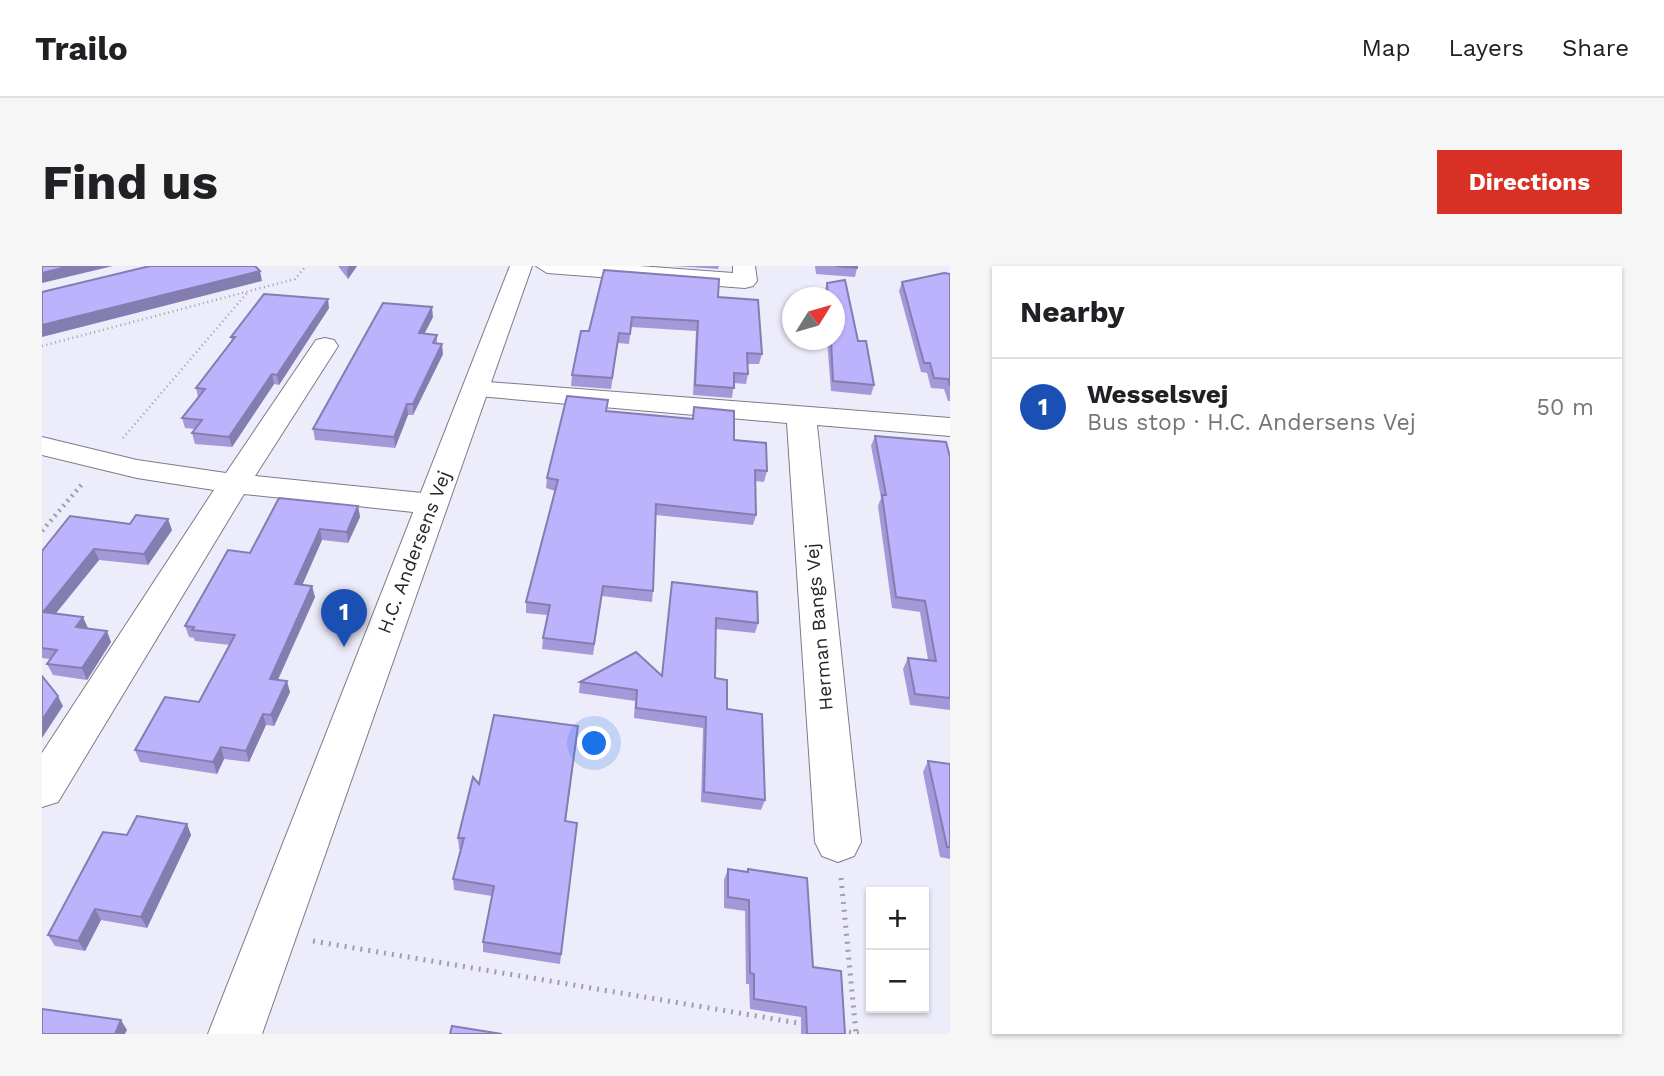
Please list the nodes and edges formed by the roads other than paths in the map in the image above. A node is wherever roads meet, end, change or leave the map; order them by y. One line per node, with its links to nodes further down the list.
1 (522, 266): 5 (street, H.C. Andersens Vej)
2 (547, 266): 3 (street)
3 (744, 266)
4 (325, 346): 9 (street)
5 (476, 389): 6 (street); 10 (street, H.C. Andersens Vej)
6 (801, 413): 7 (street); 12 (street, Herman Bangs Vej)
7 (950, 426)
8 (42, 446): 9 (street)
9 (237, 483): 10 (street); 11 (street)
10 (432, 503): 13 (street, H.C. Andersens Vej)
11 (42, 789)
12 (838, 842)
13 (234, 1034)

